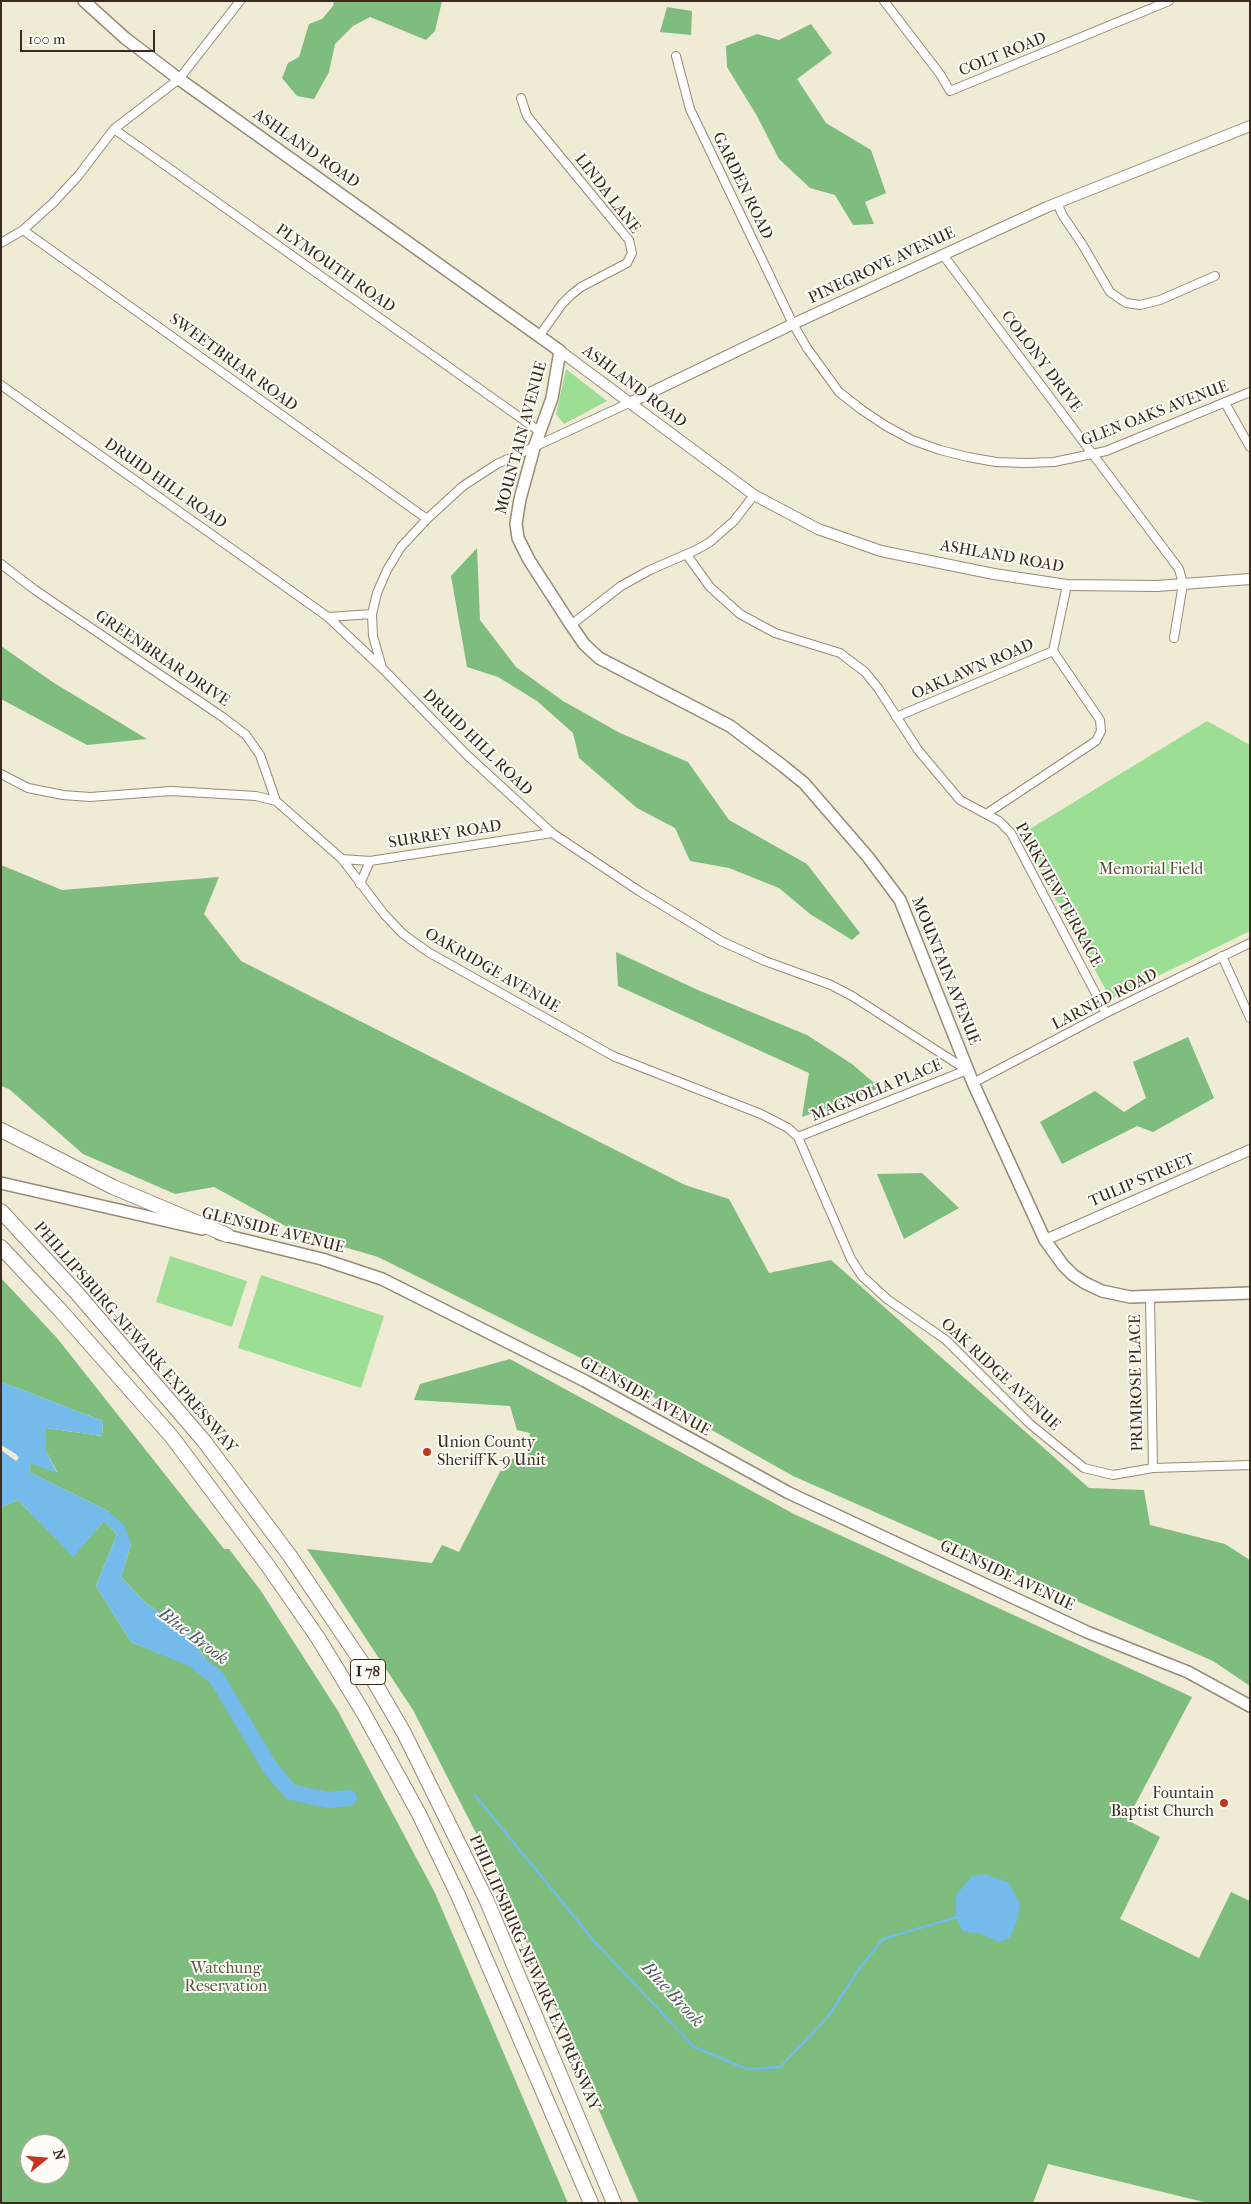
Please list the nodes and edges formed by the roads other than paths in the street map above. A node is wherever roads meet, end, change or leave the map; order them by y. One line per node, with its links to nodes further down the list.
1 (84, 1): 6 (main road, ASHLAND ROAD)
2 (240, 1): 6 (street)
3 (884, 1): 4 (street, COLT ROAD)
4 (1169, 1)
5 (676, 56): 15 (street, GARDEN ROAD)
6 (179, 79): 9 (street); 16 (main road, ASHLAND ROAD)
7 (521, 98): 16 (street, LINDA LANE)
8 (1250, 126): 10 (street, PINEGROVE AVENUE)
9 (114, 129): 11 (street); 22 (street, PLYMOUTH ROAD)
10 (1058, 203): 13 (street, PINEGROVE AVENUE); 14 (street)
11 (23, 230): 12 (street); 27 (street, SWEETBRIAR ROAD)
12 (1, 243)
13 (943, 254): 15 (street, PINEGROVE AVENUE); 25 (street, COLONY DRIVE)
14 (1214, 276)
15 (793, 324): 20 (street, PINEGROVE AVENUE); 25 (street, GLEN OAKS AVENUE)
16 (540, 335): 17 (main road, ASHLAND ROAD)
17 (560, 351): 20 (street, ASHLAND ROAD); 22 (main road, MOUNTAIN AVENUE)
18 (1, 385): 34 (street, DRUID HILL ROAD)
19 (1250, 392): 21 (street, GLEN OAKS AVENUE)
20 (628, 403): 24 (street, PINEGROVE AVENUE); 26 (street, ASHLAND ROAD)
21 (1226, 403): 23 (street); 25 (street, GLEN OAKS AVENUE)
22 (539, 431): 24 (main road, MOUNTAIN AVENUE)
23 (1250, 446)
24 (534, 448): 27 (street, PINEGROVE AVENUE); 35 (main road, MOUNTAIN AVENUE)
25 (1093, 454): 31 (street, COLONY DRIVE)
26 (754, 494): 28 (street); 32 (street, ASHLAND ROAD)
27 (427, 518): 33 (street, PINEGROVE AVENUE)
28 (687, 555): 35 (street); 39 (street, PARKVIEW TERRACE)
29 (1, 564): 41 (street, GREENBRIAR DRIVE)
30 (1250, 579): 31 (street, ASHLAND ROAD)
31 (1183, 584): 32 (street, ASHLAND ROAD); 36 (street)
32 (1067, 585): 37 (street, OAKLAWN ROAD)
33 (372, 614): 34 (street); 38 (street, PINEGROVE AVENUE)
34 (328, 617): 38 (street, DRUID HILL ROAD)
35 (570, 625): 51 (main road, MOUNTAIN AVENUE)
36 (1174, 638)
37 (1053, 650): 39 (street, OAKLAWN ROAD); 42 (street)
38 (383, 669): 43 (street, DRUID HILL ROAD)
39 (896, 717): 42 (street, PARKVIEW TERRACE)
40 (1, 774): 41 (street, OAKRIDGE AVENUE)
41 (276, 802): 44 (street, OAKRIDGE AVENUE)
42 (986, 814): 49 (street, PARKVIEW TERRACE)
43 (552, 833): 45 (street, SURREY ROAD); 51 (street, DRUID HILL ROAD)
44 (342, 859): 45 (street, SURREY ROAD); 46 (street, OAKRIDGE AVENUE)
45 (370, 861): 46 (street)
46 (360, 884): 54 (street, OAKRIDGE AVENUE)
47 (1250, 943): 48 (street, LARNED ROAD)
48 (1222, 956): 49 (street, LARNED ROAD); 50 (street)
49 (1106, 1014): 52 (street, LARNED ROAD)
50 (1250, 1018)
51 (967, 1070): 52 (main road, MOUNTAIN AVENUE); 54 (street, MAGNOLIA PLACE)
52 (972, 1083): 59 (main road, MOUNTAIN AVENUE)
53 (1, 1130): 58 (highway)
54 (798, 1137): 64 (street, OAK RIDGE AVENUE)
55 (1250, 1150): 59 (street, TULIP STREET)
56 (1, 1183): 58 (main road, GLENSIDE AVENUE)
57 (1, 1211): 67 (highway, PHILLIPSBURG-NEWARK EXPRESSWAY / I 78)
58 (227, 1236): 65 (main road, GLENSIDE AVENUE)
59 (1045, 1240): 62 (main road, MOUNTAIN AVENUE)
60 (1, 1247): 66 (highway, I 78)
61 (1250, 1294): 62 (main road, MOUNTAIN AVENUE)
62 (1150, 1298): 64 (street, PRIMROSE PLACE)
63 (1250, 1465): 64 (street, OAK RIDGE AVENUE)
64 (1153, 1468)
65 (1250, 1706)
66 (591, 2203)
67 (614, 2203)

